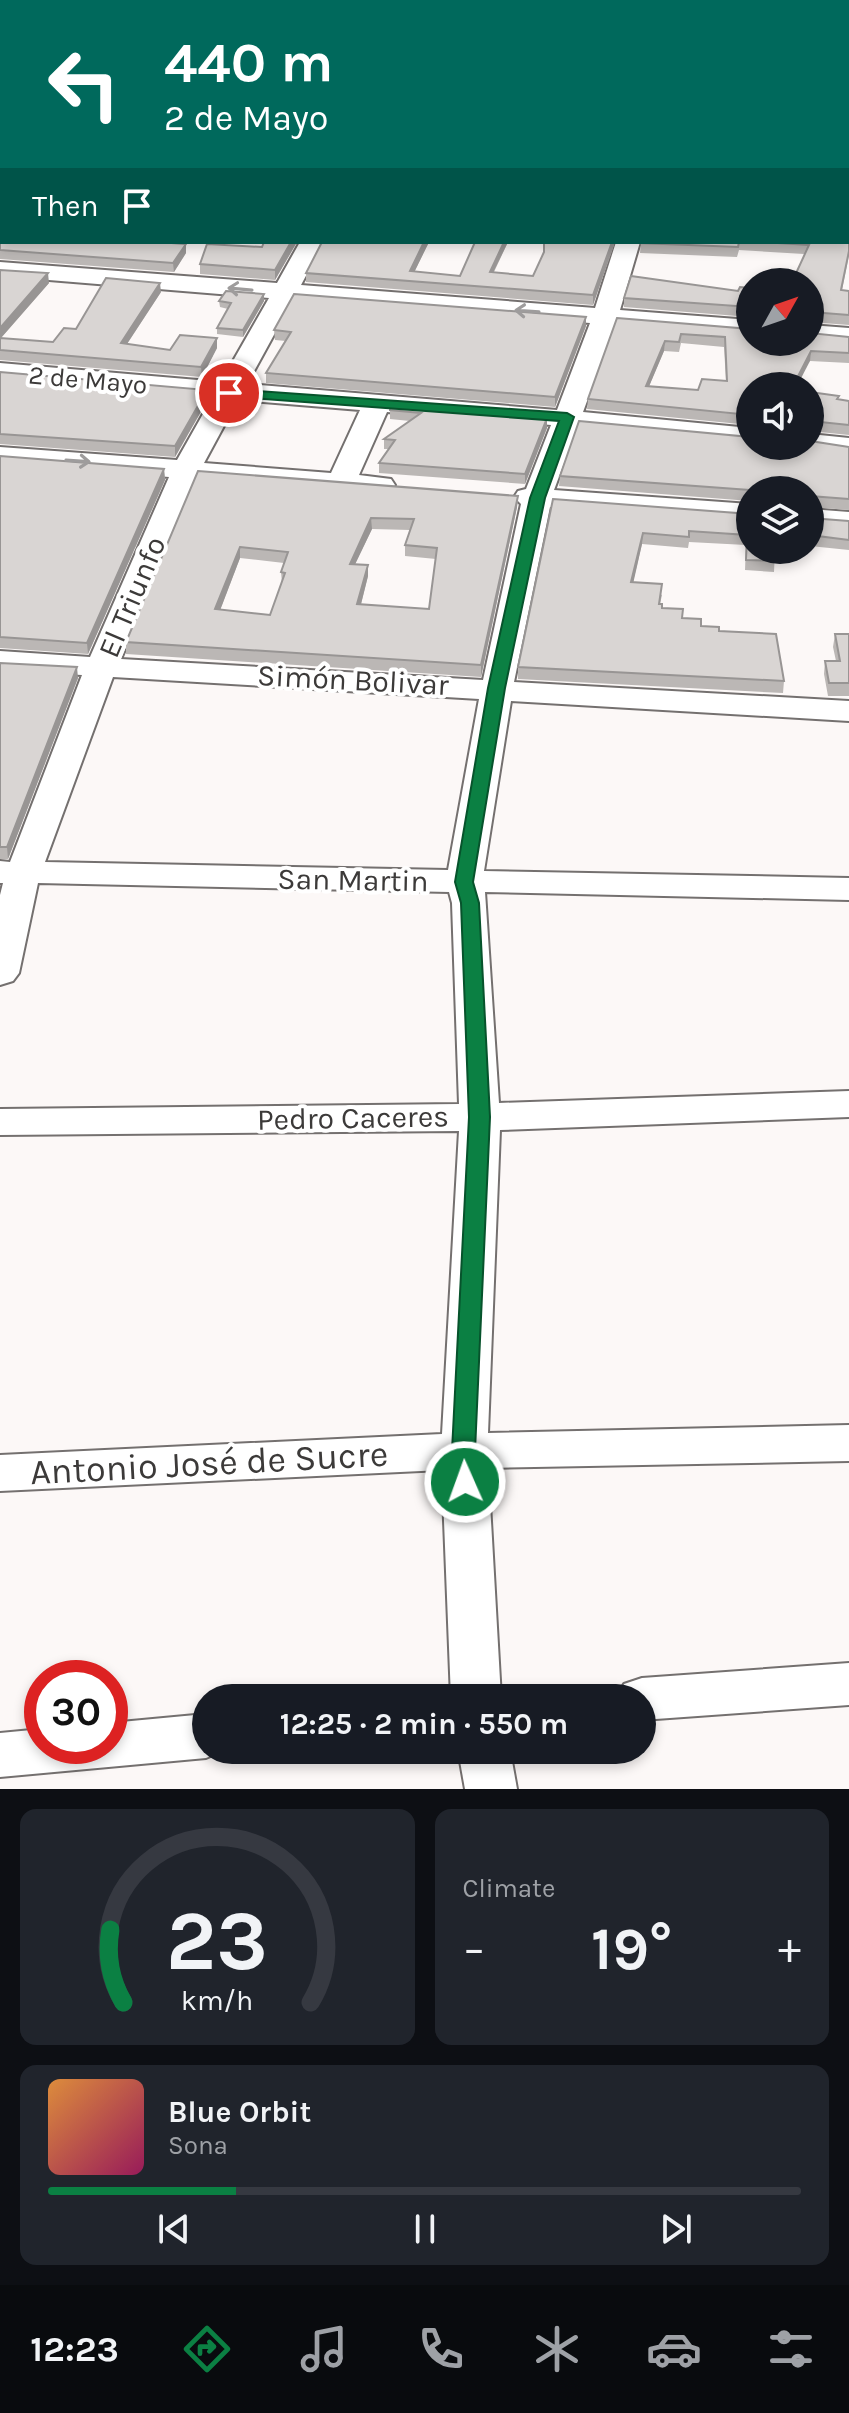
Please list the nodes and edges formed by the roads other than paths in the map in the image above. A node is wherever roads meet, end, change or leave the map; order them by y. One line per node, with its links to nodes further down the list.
1 (311, 244): 4 (street, El Triunfo)
2 (627, 244): 5 (street)
3 (0, 269): 4 (street, one-way to 3)
4 (282, 293): 5 (street, one-way to 4); 10 (street, El Triunfo)
5 (605, 317): 6 (street); 12 (street)
6 (736, 327)
7 (824, 334): 8 (street)
8 (849, 336)
9 (0, 371): 10 (street, 2 de Mayo)
10 (229, 393): 11 (street, 2 de Mayo); 17 (street, El Triunfo)
11 (377, 403): 12 (street, 2 de Mayo); 18 (street)
12 (567, 417): 13 (street, 2 de Mayo); 20 (street)
13 (736, 435)
14 (824, 443): 15 (street)
15 (849, 446)
16 (0, 455): 17 (street, one-way to 17)
17 (187, 468): 18 (street); 25 (street, El Triunfo)
18 (341, 482): 19 (street)
19 (402, 487)
20 (522, 496): 21 (street); 26 (street)
21 (736, 512)
22 (824, 519): 23 (street)
23 (849, 521)
24 (0, 661): 25 (street, Simón Bolivar)
25 (102, 665): 26 (street, Simón Bolivar); 28 (street, El Triunfo)
26 (497, 688): 27 (street, Simón Bolivar); 29 (street)
27 (849, 711)
28 (12, 873): 29 (street, San Martin); 31 (street, El Triunfo)
29 (464, 882): 30 (street, San Martin); 33 (street)
30 (849, 889)
31 (0, 973)
32 (849, 1104): 33 (street, Pedro Caceres)
33 (480, 1117): 34 (street, Pedro Caceres); 36 (street)
34 (0, 1122)
35 (849, 1443): 36 (street, Antonio José de Sucre)
36 (464, 1451): 37 (street, Antonio José de Sucre); 38 (street)
37 (0, 1473)
38 (475, 1684)
39 (849, 1684): 40 (street)
40 (656, 1698)
41 (192, 1737): 42 (street)
42 (128, 1743)
43 (24, 1753): 44 (street)
44 (0, 1755)
45 (487, 1764): 46 (street)
46 (491, 1789)

